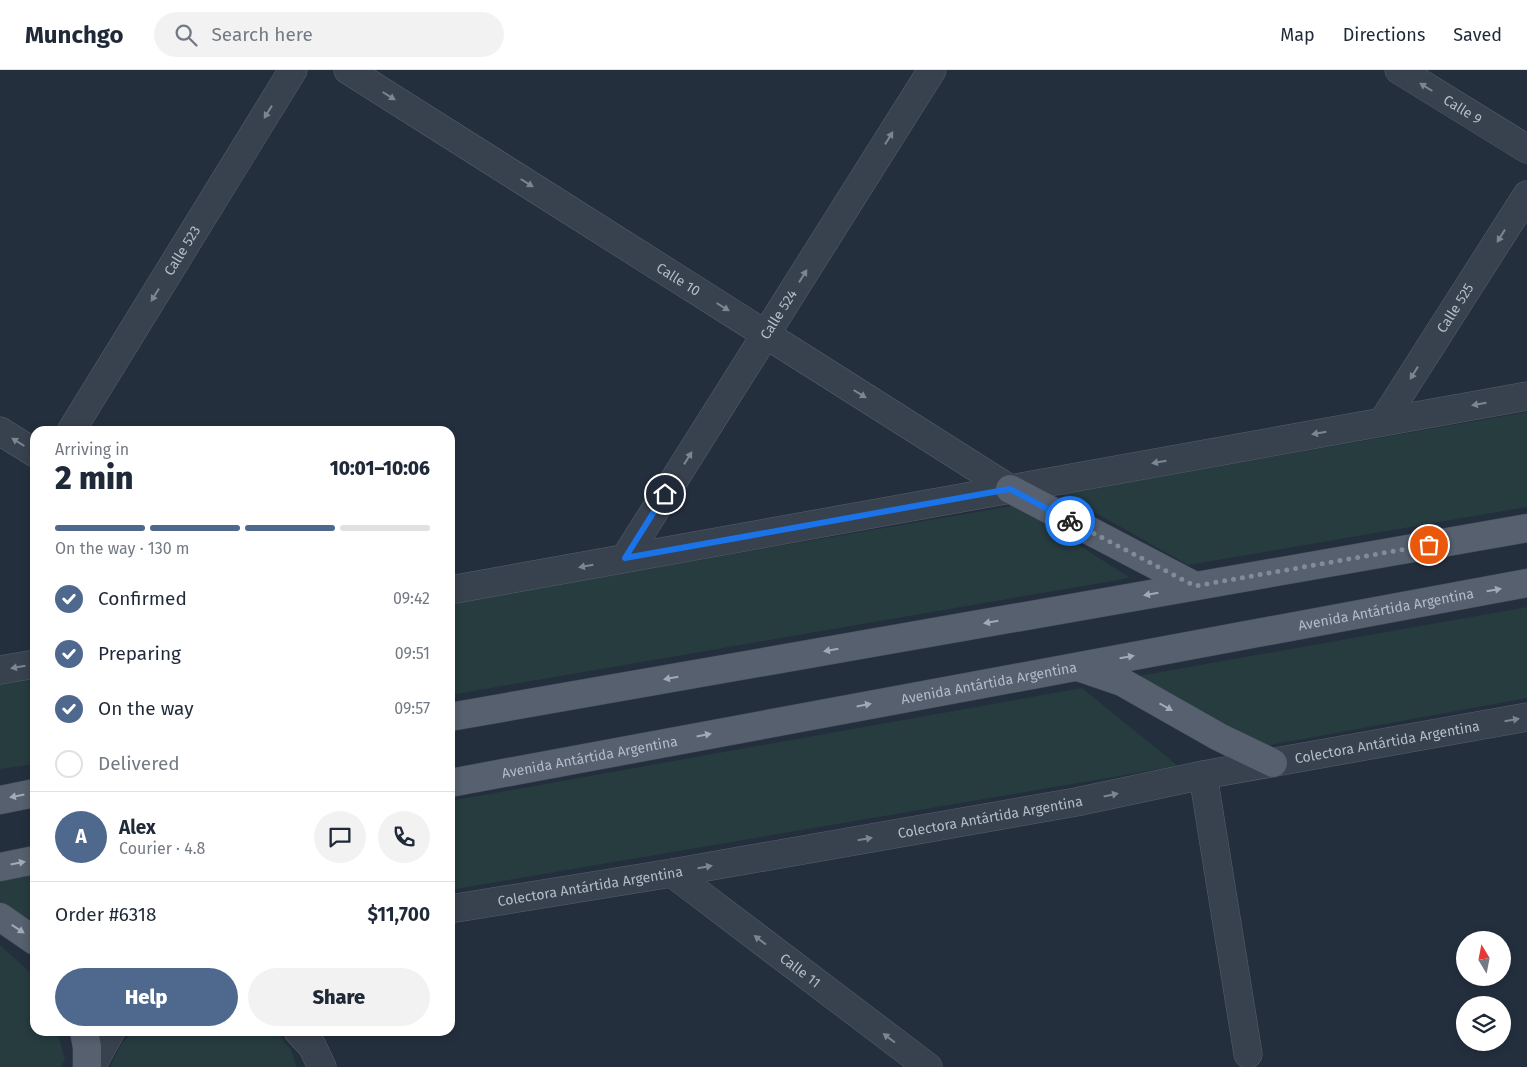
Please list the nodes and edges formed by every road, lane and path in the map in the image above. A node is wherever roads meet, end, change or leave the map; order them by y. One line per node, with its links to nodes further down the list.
1 (294, 70): 10 (street, Calle 523, one-way to 10)
2 (348, 70): 7 (street, Calle 10, one-way to 7)
3 (932, 70): 7 (street, Calle 524, one-way to 3)
4 (1399, 70): 5 (street, Calle 9, one-way to 4)
5 (1527, 149)
6 (1527, 194): 9 (street, Calle 525, one-way to 9)
7 (766, 334): 13 (street, Calle 10, one-way to 13); 15 (street, Calle 524, one-way to 7)
8 (1527, 396): 9 (street, one-way to 9)
9 (1383, 422): 13 (street, one-way to 13)
10 (74, 426)
11 (0, 431): 12 (street, one-way to 11)
12 (30, 450)
13 (1010, 489): 15 (street); 17 (main road)
14 (1527, 528): 17 (main road)
15 (625, 558): 18 (street, one-way to 18)
16 (1527, 584): 20 (main road, Avenida Antártida Argentina, one-way to 16)
17 (1195, 586): 22 (main road, one-way to 22)
18 (455, 589)
19 (30, 665): 21 (street, one-way to 21)
20 (1074, 666): 24 (main road, one-way to 24); 26 (main road, Avenida Antártida Argentina, one-way to 20)
21 (0, 670)
22 (455, 716)
23 (1527, 718): 24 (street, Colectora Antártida Argentina, one-way to 23)
24 (1273, 763): 25 (street, Colectora Antártida Argentina)
25 (1203, 775): 31 (street, Colectora Antártida Argentina, one-way to 25); 37 (street)
26 (455, 782)
27 (30, 794): 28 (main road, one-way to 28)
28 (0, 800)
29 (30, 861): 30 (main road, one-way to 29)
30 (0, 867)
31 (672, 873): 32 (street, Colectora Antártida Argentina); 40 (street, Calle 11, one-way to 31)
32 (455, 908)
33 (0, 917): 34 (main road, one-way to 34)
34 (30, 938)
35 (85, 1036): 38 (main road)
36 (108, 1036): 39 (street)
37 (1247, 1063)
38 (87, 1067)
39 (91, 1067)
40 (928, 1067)

